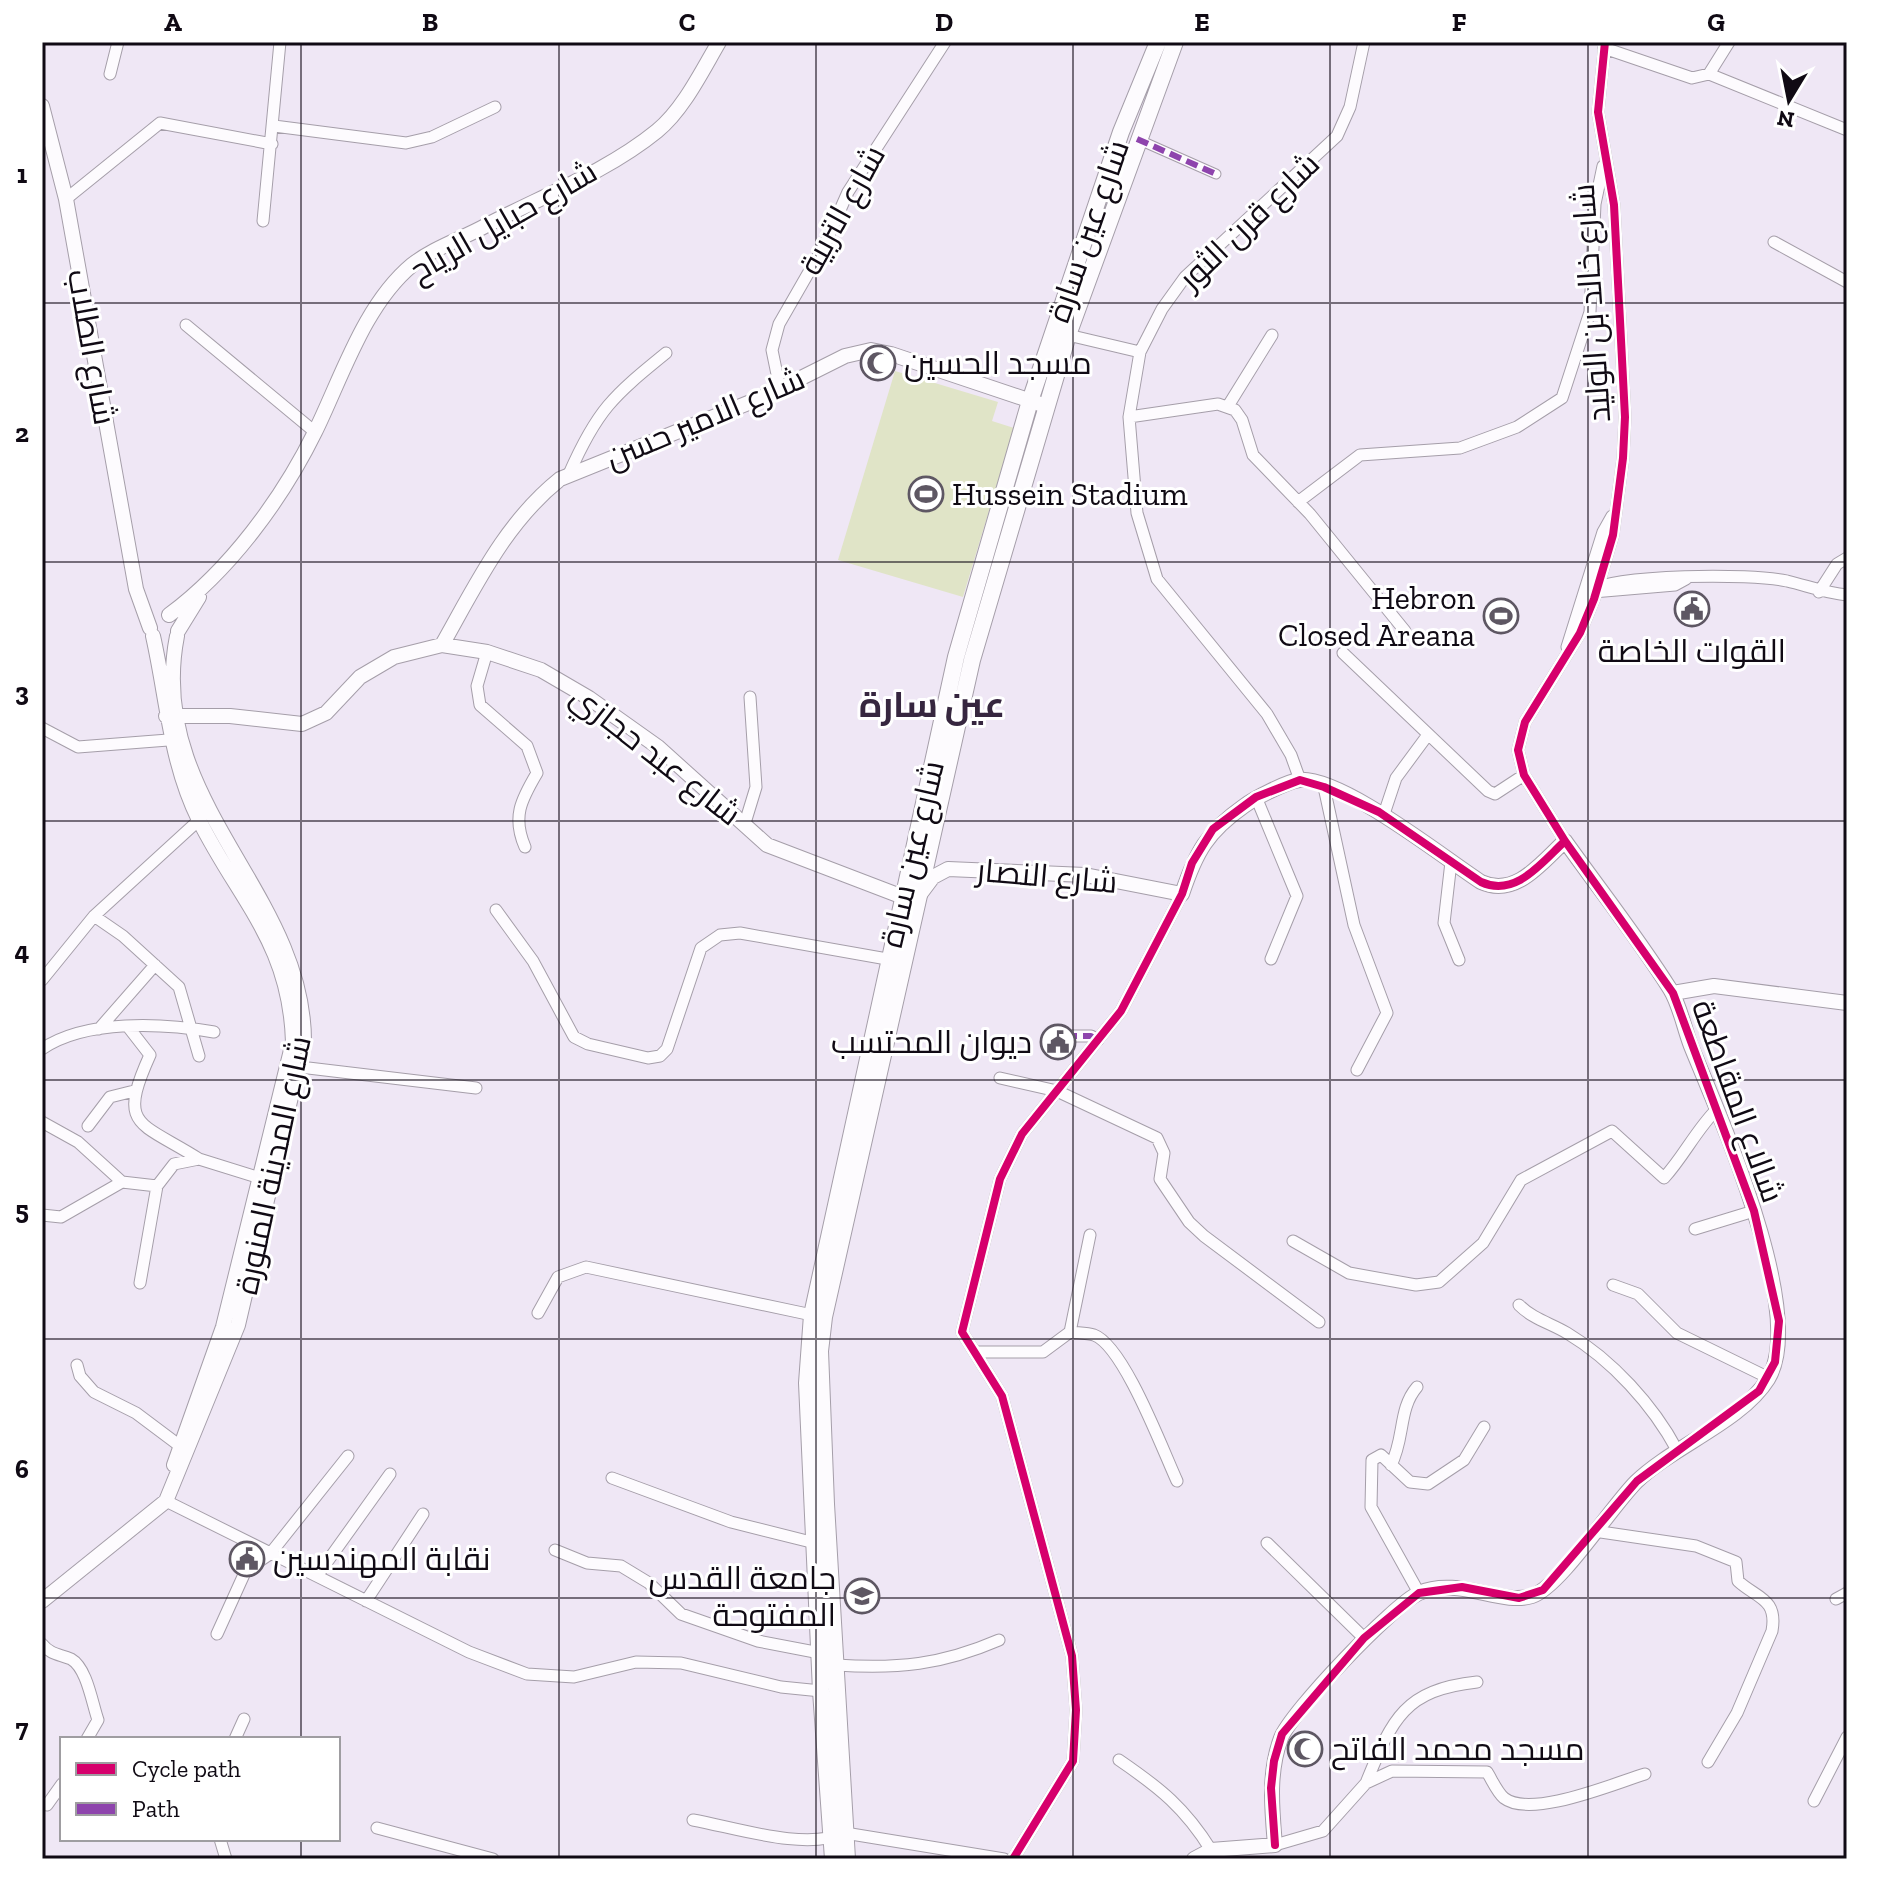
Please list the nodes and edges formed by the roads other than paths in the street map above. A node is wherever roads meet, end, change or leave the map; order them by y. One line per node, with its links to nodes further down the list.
1 (118, 42): 10 (street)
2 (280, 42): 14 (street)
3 (719, 42): 33 (street, شارع حبايل الرياح)
4 (945, 42): 29 (street, شارع التربية)
5 (1158, 42): 30 (main road, شارع عين سارة)
6 (1175, 42): 16 (main road, شارع عين سارة)
7 (1364, 42): 27 (street, شارع قرن الثور)
8 (1729, 42): 11 (street)
9 (1604, 45): 11 (street); 18 (street, شارع خالد بن الوليد)
10 (110, 74)
11 (1709, 74): 15 (street)
12 (42, 106): 20 (street, شارع الطلاب)
13 (495, 107): 14 (street)
14 (274, 126): 17 (street)
15 (1847, 130)
16 (1137, 139): 19 (street); 25 (main road, شارع عين سارة)
17 (272, 144): 20 (street); 21 (street)
18 (1604, 161): 35 (street); 39 (street, شارع خالد بن الوليد)
19 (1216, 174)
20 (66, 199): 38 (street, شارع الطلاب)
21 (263, 221)
22 (1774, 242): 23 (street)
23 (1847, 282)
24 (186, 325): 33 (street)
25 (1068, 335): 27 (street); 30 (main road, شارع عين سارة)
26 (1272, 335): 31 (street)
27 (1140, 352): 32 (street, شارع قرن الثور)
28 (666, 353): 34 (street)
29 (780, 389): 30 (street, شارع الامير حسن); 34 (street, شارع الامير حسن)
30 (1038, 403): 64 (main road, شارع عين سارة); 66 (main road, شارع عين سارة)
31 (1228, 406): 32 (street); 35 (street)
32 (1129, 417): 55 (street, شارع قرن الثور)
33 (315, 432): 37 (street, شارع حبايل الرياح)
34 (569, 474): 46 (street, شارع الامير حسن)
35 (1298, 502): 43 (street)
36 (1847, 558): 40 (street)
37 (207, 582): 42 (street); 45 (street)
38 (136, 589): 42 (street); 44 (street, شارع الطلاب)
39 (1594, 590): 40 (street); 54 (street, شارع خالد بن الوليد)
40 (1819, 592): 41 (street)
41 (1847, 595)
42 (165, 615): 44 (street); 45 (street)
43 (1405, 631)
44 (152, 632): 45 (street); 50 (street, شارع المدينة المنورة)
45 (178, 633): 50 (street, شارع المدينة المنورة)
46 (442, 645): 47 (street, شارع عبد حجازي); 50 (street, شارع عبد حجازي)
47 (487, 652): 60 (street, شارع عبد حجازي); 62 (street)
48 (1343, 653): 52 (street)
49 (750, 697): 60 (street)
50 (172, 716): 53 (street, شارع المدينة المنورة)
51 (42, 728): 53 (street)
52 (1427, 736): 54 (street); 58 (street)
53 (177, 740): 59 (street, شارع المدينة المنورة); 84 (street, شارع المدينة المنورة)
54 (1524, 775): 61 (street)
55 (1300, 780): 56 (street); 57 (street)
56 (1324, 787): 58 (street); 85 (street)
57 (1256, 797): 65 (street); 70 (street)
58 (1384, 814): 63 (street)
59 (199, 820): 68 (street); 94 (street, شارع المدينة المنورة)
60 (745, 823): 66 (street, شارع عبد حجازي)
61 (1565, 841): 63 (street); 74 (street, شالاع المقاطعة)
62 (525, 847)
63 (1451, 862): 71 (street)
64 (921, 893): 65 (street, شارع النصار); 66 (street); 138 (main road, شارع عين سارة)
65 (1182, 894): 81 (street)
66 (903, 897): 69 (main road, شارع عين سارة)
67 (496, 910): 69 (street)
68 (94, 916): 72 (street); 73 (street)
69 (887, 959): 106 (main road, شارع عين سارة)
70 (1271, 959)
71 (1459, 960)
72 (155, 965): 77 (street); 78 (street)
73 (42, 980)
74 (1673, 993): 75 (street); 90 (street, شالاع المقاطعة)
75 (1847, 1003)
76 (129, 1028): 77 (street); 78 (street); 88 (street)
77 (191, 1028): 79 (street); 83 (street)
78 (99, 1029): 82 (street)
79 (214, 1032)
80 (1065, 1036): 81 (street)
81 (1098, 1040): 89 (street)
82 (42, 1049)
83 (199, 1056)
84 (300, 1067): 87 (street); 121 (street, شارع المدينة المنورة)
85 (1357, 1070)
86 (1000, 1078): 89 (street)
87 (476, 1088)
88 (134, 1091): 92 (street); 93 (street)
89 (1057, 1091): 107 (street); 109 (street)
90 (1717, 1109): 97 (street, شالاع المقاطعة); 101 (street)
91 (42, 1122): 95 (street)
92 (88, 1126)
93 (199, 1159): 94 (street); 96 (street)
94 (260, 1178): 114 (street, شارع المدينة المنورة)
95 (122, 1182): 96 (street); 98 (street)
96 (157, 1186): 102 (street)
97 (1754, 1211): 99 (street); 111 (street, شالاع المقاطعة)
98 (42, 1215)
99 (1695, 1229)
100 (1090, 1235): 108 (street)
101 (1293, 1241)
102 (140, 1283)
103 (1613, 1285): 111 (street)
104 (1519, 1305): 115 (street)
105 (538, 1313): 106 (street)
106 (812, 1315): 124 (main road, شارع عين سارة)
107 (1319, 1322)
108 (1070, 1332): 109 (street); 120 (street)
109 (977, 1352): 161 (street)
110 (77, 1365): 114 (street)
111 (1769, 1378): 115 (street)
112 (1417, 1387): 117 (street)
113 (1484, 1427): 117 (street)
114 (180, 1446): 129 (street, شارع المدينة المنورة)
115 (1677, 1450): 123 (street)
116 (348, 1456): 127 (street)
117 (1391, 1465): 130 (street)
118 (390, 1474): 128 (street)
119 (612, 1478): 124 (street)
120 (1177, 1481)
121 (166, 1501): 127 (street); 131 (street, شارع المدينة المنورة)
122 (423, 1514): 132 (street)
123 (1594, 1531): 130 (street); 146 (street)
124 (815, 1543): 137 (main road, شارع عين سارة)
125 (1267, 1543): 134 (street)
126 (555, 1550): 137 (street)
127 (270, 1554): 128 (street); 133 (street)
128 (317, 1576): 132 (street)
129 (42, 1590)
130 (1419, 1593): 134 (street)
131 (42, 1601)
132 (366, 1601): 140 (street)
133 (217, 1634)
134 (1364, 1638): 155 (street)
135 (999, 1640): 138 (street)
136 (42, 1644): 142 (street)
137 (820, 1653): 140 (main road, شارع عين سارة)
138 (836, 1665): 140 (main road, شارع عين سارة)
139 (1477, 1682): 148 (street)
140 (828, 1690): 154 (main road)
141 (244, 1719): 143 (street)
142 (88, 1737)
143 (236, 1737)
144 (1847, 1737): 150 (street)
145 (1119, 1760): 156 (street)
146 (1708, 1762)
147 (1645, 1774): 148 (street)
148 (1366, 1783): 155 (street)
149 (60, 1787): 151 (street)
150 (1814, 1801)
151 (47, 1805)
152 (693, 1820): 154 (street)
153 (377, 1828): 157 (street)
154 (838, 1836): 158 (main road); 159 (main road); 160 (street)
155 (1275, 1845): 156 (street)
156 (1211, 1850): 162 (street)
157 (493, 1859)
158 (833, 1859)
159 (847, 1859)
160 (1004, 1859)
161 (1013, 1859)
162 (1194, 1859)

